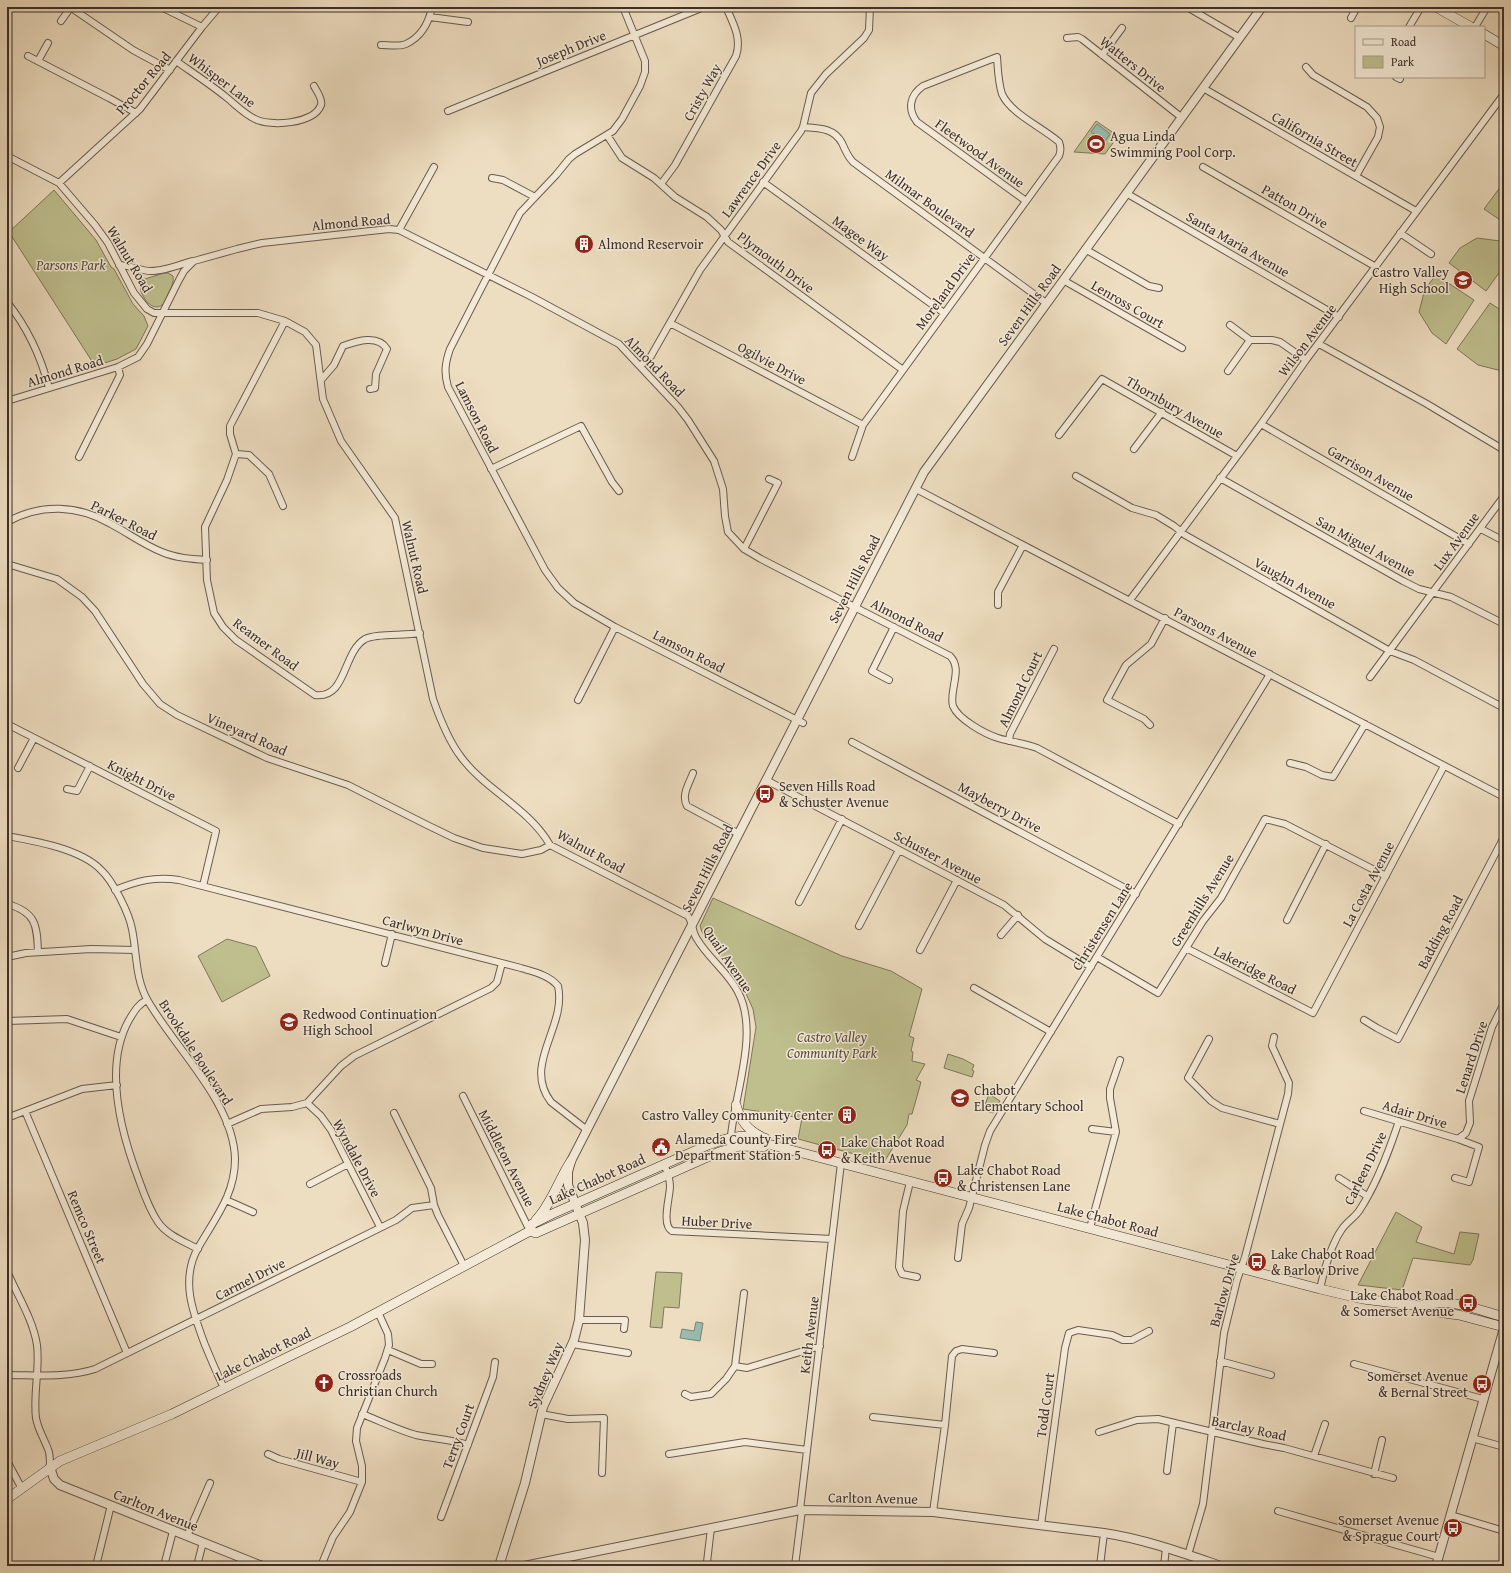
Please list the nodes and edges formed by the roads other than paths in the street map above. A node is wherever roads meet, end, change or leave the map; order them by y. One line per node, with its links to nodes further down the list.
1 (70, 7): 17 (street); 36 (street)
2 (161, 7): 22 (street)
3 (220, 7): 22 (street, Proctor Road)
4 (432, 7): 15 (street)
5 (623, 7): 24 (street, Lamson Road)
6 (704, 7): 24 (street, Joseph Drive)
7 (726, 7): 53 (street, Cristy Way)
8 (870, 7): 43 (street, Lawrence Drive)
9 (1187, 7): 27 (street)
10 (1262, 7): 27 (street, Seven Hills Road)
11 (1358, 7): 16 (street)
12 (1421, 7): 19 (street)
13 (1436, 7): 20 (main road)
14 (1487, 7): 21 (street)
15 (430, 17): 18 (street); 29 (street)
16 (1351, 18)
17 (61, 21)
18 (468, 22)
19 (1410, 26)
20 (1469, 26)
21 (1476, 26)
22 (202, 27): 34 (street, Proctor Road)
23 (1122, 28): 31 (street)
24 (635, 35): 40 (street, Joseph Drive); 44 (street, Lamson Road)
25 (1485, 35): 30 (main road)
26 (1067, 38): 31 (street, Watters Drive)
27 (1240, 38): 38 (street, Seven Hills Road)
28 (48, 43): 33 (street)
29 (381, 45)
30 (1504, 46)
31 (1102, 55): 42 (street, Watters Drive)
32 (28, 56): 33 (street)
33 (38, 61): 41 (street)
34 (176, 61): 36 (street, Proctor Road); 37 (street, Whisper Lane)
35 (1306, 67): 49 (street)
36 (170, 70): 41 (street, Proctor Road)
37 (314, 86)
38 (1203, 88): 42 (street, Seven Hills Road); 49 (street, California Street)
39 (1504, 94): 57 (street, Wilson Avenue)
40 (448, 111)
41 (136, 113): 52 (street, Proctor Road)
42 (1181, 118): 54 (street, Seven Hills Road)
43 (803, 127): 51 (street, Lawrence Drive); 63 (street, Milmar Boulevard)
44 (607, 135): 53 (street, Plymouth Drive); 55 (street, Lamson Road)
45 (1058, 142): 56 (street, Moreland Drive); 56 (street, Fleetwood Avenue)
46 (7, 156): 52 (street)
47 (434, 167): 58 (street)
48 (1203, 167): 66 (street, Patton Drive)
49 (1356, 176): 57 (street, California Street)
50 (492, 178): 55 (street)
51 (763, 182): 60 (street, Lawrence Drive); 73 (street, Magee Way)
52 (59, 183): 65 (street, Walnut Road)
53 (662, 184): 60 (street, Plymouth Drive)
54 (1126, 193): 61 (street, Seven Hills Road); 74 (street, Santa Maria Avenue)
55 (535, 197): 67 (street, Lamson Road)
56 (1026, 201): 63 (street, Moreland Drive)
57 (1416, 211): 59 (street, Wilson Avenue)
58 (399, 230): 64 (street, Almond Road); 67 (street, Almond Road)
59 (1400, 233): 62 (street); 66 (street, Wilson Avenue)
60 (725, 236): 76 (street, Lawrence Drive); 84 (street, Plymouth Drive)
61 (1085, 249): 68 (street, Seven Hills Road); 69 (street)
62 (1431, 254)
63 (984, 258): 71 (street, Milmar Boulevard); 73 (street, Moreland Drive)
64 (194, 261): 65 (street); 72 (street, Almond Road)
65 (119, 265): 72 (street, Walnut Road)
66 (1376, 266): 74 (street, Wilson Avenue)
67 (488, 276): 82 (street, Almond Road); 100 (street, Lamson Road)
68 (1063, 280): 71 (street, Seven Hills Road); 80 (street, Lenross Court)
69 (1160, 288)
70 (7, 302): 87 (street)
71 (1046, 303): 104 (street, Seven Hills Road)
72 (163, 313): 75 (street, Walnut Road); 83 (street, Almond Road)
73 (944, 313): 84 (street, Moreland Drive)
74 (1339, 317): 79 (street, Wilson Avenue)
75 (285, 321): 86 (street, Walnut Road); 96 (street)
76 (670, 323): 82 (street, Lawrence Drive); 92 (street, Ogilvie Drive)
77 (1230, 325): 78 (street)
78 (1250, 340): 81 (street); 85 (street)
79 (1319, 344): 81 (street, Wilson Avenue); 95 (street)
80 (1182, 348)
81 (1306, 360): 91 (street, Wilson Avenue)
82 (640, 366): 114 (street, Almond Road)
83 (118, 367): 87 (street, Almond Road); 99 (street)
84 (903, 370): 92 (street, Moreland Drive)
85 (1228, 371)
86 (322, 379): 88 (street); 125 (street, Walnut Road)
87 (48, 388): 89 (street, Almond Road)
88 (370, 389)
89 (7, 401)
90 (1162, 412): 93 (street, Thornbury Avenue); 94 (street); 97 (street, Thornbury Avenue)
91 (1261, 424): 97 (street, Wilson Avenue); 112 (street, Garrison Avenue)
92 (863, 425): 98 (street, Moreland Drive)
93 (1059, 435)
94 (1134, 449)
95 (1504, 450)
96 (236, 454): 107 (street); 115 (street, Reamer Road)
97 (1237, 456): 102 (street, Wilson Avenue)
98 (852, 457)
99 (79, 458)
100 (491, 469): 105 (street); 123 (street, Lamson Road)
101 (1076, 476): 110 (street, Vaughn Avenue)
102 (1220, 478): 110 (street, Wilson Avenue); 117 (street, San Miguel Avenue)
103 (769, 479): 114 (street)
104 (916, 489): 113 (street, Parsons Avenue); 120 (street, Seven Hills Road)
105 (619, 491)
106 (1504, 496): 109 (street, Lux Avenue)
107 (283, 506)
108 (7, 522): 115 (street, Parker Road)
109 (1480, 529): 111 (street); 112 (street, Lux Avenue)
110 (1181, 531): 118 (street, Wilson Avenue); 127 (street, Vaughn Avenue)
111 (1504, 541)
112 (1469, 544): 117 (street, Lux Avenue)
113 (1023, 545): 118 (street, Parsons Avenue); 119 (street)
114 (744, 549): 120 (street, Almond Road)
115 (207, 560): 125 (street, Reamer Road)
116 (7, 564): 154 (street, Vineyard Road)
117 (1433, 593): 122 (street, San Miguel Avenue); 127 (street, Lux Avenue)
118 (1130, 600): 121 (street, Parsons Avenue)
119 (998, 605)
120 (855, 607): 124 (street, Almond Road); 133 (street, Seven Hills Road)
121 (1165, 618): 128 (street, Parsons Avenue); 136 (street)
122 (1504, 624)
123 (615, 627): 131 (street); 133 (street, Lamson Road)
124 (894, 627): 130 (street); 138 (street, Almond Road)
125 (420, 633): 154 (street, Walnut Road)
126 (1054, 649): 138 (street, Almond Court)
127 (1390, 651): 129 (street, Lux Avenue); 132 (street, Vaughn Avenue)
128 (1270, 674): 135 (street, Parsons Avenue); 149 (street, Christensen Lane)
129 (1370, 677)
130 (890, 680)
131 (578, 700)
132 (1504, 708)
133 (800, 721): 145 (street, Seven Hills Road)
134 (7, 724): 137 (street, Knight Drive)
135 (1364, 724): 140 (street); 142 (street, Parsons Avenue)
136 (1150, 725)
137 (34, 738): 141 (street, Knight Drive); 143 (street)
138 (1009, 741): 149 (street, Almond Road)
139 (852, 742): 160 (street, Mayberry Drive)
140 (1290, 763)
141 (90, 766): 146 (street); 158 (street, Knight Drive)
142 (1444, 766): 147 (street, Parsons Avenue); 156 (street, La Costa Avenue)
143 (18, 768)
144 (693, 774): 150 (street)
145 (766, 780): 148 (street, Schuster Avenue); 150 (street, Seven Hills Road)
146 (67, 789)
147 (1504, 797)
148 (842, 819): 155 (street, Schuster Avenue); 161 (street)
149 (1179, 824): 160 (street, Christensen Lane)
150 (739, 834): 165 (street, Seven Hills Road)
151 (7, 836): 159 (street, Brookdale Boulevard)
152 (1504, 837): 182 (street, Badding Road)
153 (1326, 844): 156 (street); 164 (street); 169 (street, Greenhills Avenue)
154 (550, 845): 165 (street, Walnut Road)
155 (899, 850): 157 (street, Schuster Avenue); 166 (street)
156 (1386, 876): 181 (street, La Costa Avenue)
157 (958, 880): 163 (street, Schuster Avenue); 171 (street)
158 (203, 886): 159 (street, Carlwyn Drive); 167 (street, Carlwyn Drive)
159 (115, 890): 170 (street, Brookdale Boulevard)
160 (1136, 894): 174 (street, Christensen Lane)
161 (799, 902)
162 (7, 904): 172 (street)
163 (1018, 915): 168 (street); 177 (street, Schuster Avenue)
164 (1287, 920)
165 (692, 924): 192 (street, Quail Avenue); 201 (street, Seven Hills Road)
166 (859, 926)
167 (392, 934): 175 (street); 176 (street, Carlwyn Drive)
168 (1001, 935)
169 (1186, 948): 174 (street, Greenhills Avenue); 181 (street, Lakeridge Road)
170 (135, 950): 172 (street); 179 (street, Brookdale Boulevard)
171 (920, 950)
172 (38, 952): 173 (street)
173 (7, 957)
174 (1097, 957): 177 (street, Christensen Lane)
175 (385, 963)
176 (502, 963): 191 (street); 201 (street, Carlwyn Drive)
177 (1091, 967): 184 (street, Christensen Lane)
178 (974, 988): 184 (street)
179 (147, 1000): 185 (street); 198 (street, Brookdale Boulevard)
180 (1504, 1004): 204 (street, Lenard Drive)
181 (1313, 1013)
182 (1364, 1020)
183 (7, 1021): 185 (street)
184 (1051, 1032): 217 (street, Christensen Lane)
185 (121, 1037): 189 (street)
186 (1274, 1037): 199 (street, Barlow Drive)
187 (1209, 1039): 199 (street)
188 (1120, 1060): 202 (street)
189 (117, 1085): 193 (street); 227 (street)
190 (463, 1096): 223 (street, Middleton Avenue)
191 (307, 1103): 198 (street); 208 (street, Wyndale Drive)
192 (736, 1105): 203 (street, Quail Avenue); 205 (main road)
193 (25, 1111): 196 (street); 247 (street, Remco Street)
194 (1364, 1111): 197 (street, Adair Drive)
195 (394, 1113): 220 (street)
196 (7, 1118)
197 (1399, 1121): 204 (street, Adair Drive); 216 (street, Carleen Drive)
198 (227, 1124): 218 (street, Brookdale Boulevard)
199 (1280, 1124): 230 (street, Barlow Drive)
200 (1092, 1129): 202 (street)
201 (587, 1130): 207 (street, Seven Hills Road)
202 (1116, 1132): 225 (street)
203 (730, 1138): 205 (main road, Lake Chabot Road); 206 (street, Quail Avenue); 209 (main road, Lake Chabot Road)
204 (1458, 1139): 213 (street, Adair Drive)
205 (764, 1140): 206 (main road, Lake Chabot Road); 210 (main road, Lake Chabot Road)
206 (730, 1148): 211 (main road, Lake Chabot Road)
207 (572, 1161): 219 (street, Seven Hills Road); 223 (main road)
208 (348, 1164): 215 (street); 224 (street, Wyndale Drive)
209 (664, 1164): 211 (street, Huber Drive); 219 (main road, Lake Chabot Road)
210 (841, 1164): 214 (main road, Lake Chabot Road); 226 (street, Keith Avenue)
211 (668, 1173): 222 (main road, Lake Chabot Road); 226 (street, Huber Drive)
212 (1338, 1178): 216 (street)
213 (1455, 1178)
214 (910, 1182): 217 (main road, Lake Chabot Road); 232 (street)
215 (310, 1184)
216 (1367, 1196): 234 (street, Carleen Drive)
217 (971, 1198): 225 (main road, Lake Chabot Road); 228 (street, Christensen Lane)
218 (226, 1200): 221 (street); 227 (street, Brookdale Boulevard)
219 (575, 1204): 222 (street, Seven Hills Road); 223 (main road, Lake Chabot Road)
220 (434, 1205): 224 (street, Carmel Drive); 229 (street)
221 (253, 1212)
222 (579, 1214): 223 (main road, Lake Chabot Road); 240 (street, Sydney Way)
223 (531, 1227): 229 (main road, Lake Chabot Road)
224 (380, 1228): 239 (street, Carmel Drive)
225 (1090, 1228): 230 (main road, Lake Chabot Road)
226 (832, 1239): 245 (street, Keith Avenue)
227 (198, 1249): 239 (street, Brookdale Boulevard)
228 (958, 1258)
229 (464, 1266): 237 (main road, Lake Chabot Road)
230 (1242, 1268): 234 (main road, Lake Chabot Road); 251 (street, Barlow Drive)
231 (7, 1271): 233 (street)
232 (917, 1277)
233 (9, 1282): 256 (street)
234 (1320, 1289): 236 (main road, Lake Chabot Road)
235 (744, 1293): 254 (street)
236 (1420, 1306): 238 (main road, Lake Chabot Road); 241 (main road, Lake Chabot Road)
237 (378, 1312): 246 (street); 258 (main road, Lake Chabot Road)
238 (1504, 1316)
239 (196, 1320): 247 (street, Carmel Drive); 258 (street, Brookdale Boulevard)
240 (579, 1320): 242 (street); 244 (street, Sydney Way)
241 (1504, 1328): 260 (street)
242 (624, 1329)
243 (1149, 1331): 293 (street, Todd Court)
244 (572, 1344): 248 (street); 262 (street, Sydney Way)
245 (820, 1346): 254 (street); 273 (street, Keith Avenue)
246 (388, 1350): 252 (street); 261 (street)
247 (127, 1353): 256 (street, Carmel Drive)
248 (628, 1353)
249 (994, 1353): 265 (street)
250 (495, 1362): 271 (street, Terry Court)
251 (1220, 1362): 257 (street); 268 (street, Barlow Drive)
252 (432, 1364)
253 (1354, 1364): 260 (street)
254 (735, 1366): 259 (street)
255 (7, 1375): 256 (street, Carmel Drive)
256 (36, 1375): 278 (street)
257 (1271, 1375)
258 (224, 1388): 278 (main road, Lake Chabot Road)
259 (684, 1394)
260 (1483, 1399): 269 (street)
261 (362, 1414): 271 (street); 283 (street)
262 (541, 1414): 280 (street); 308 (street, Sydney Way)
263 (873, 1417): 265 (street)
264 (1174, 1423): 267 (street, Barclay Road); 268 (street, Barclay Road); 279 (street)
265 (945, 1424): 290 (street)
266 (1325, 1424): 276 (street)
267 (1099, 1432)
268 (1211, 1432): 276 (street, Barclay Road); 301 (street, Barlow Drive)
269 (1472, 1438): 272 (street); 291 (street)
270 (1382, 1440): 281 (street)
271 (468, 1445): 292 (street, Terry Court)
272 (1504, 1447)
273 (807, 1450): 275 (street); 288 (street, Keith Avenue)
274 (268, 1454): 283 (street, Jill Way)
275 (669, 1454)
276 (1314, 1456): 281 (street, Barclay Road)
277 (7, 1461): 285 (street)
278 (50, 1467): 285 (main road, Lake Chabot Road); 287 (street, Carlton Avenue)
279 (1167, 1470)
280 (602, 1473)
281 (1374, 1474): 282 (street, Barclay Road)
282 (1393, 1478)
283 (362, 1482): 307 (street)
284 (210, 1483): 298 (street)
285 (21, 1488): 286 (main road, Lake Chabot Road)
286 (7, 1499)
287 (111, 1506): 295 (street, Carlton Avenue); 303 (street)
288 (801, 1510): 290 (street, Carlton Avenue); 294 (street, Carlton Avenue); 311 (street, Keith Avenue)
289 (1278, 1511): 302 (street)
290 (933, 1512): 293 (street, Carlton Avenue)
291 (1451, 1515): 296 (street); 302 (street)
292 (441, 1517)
293 (1041, 1525): 297 (street, Carlton Avenue)
294 (711, 1528): 309 (street, Carlton Avenue); 310 (street)
295 (173, 1531): 298 (street, Carlton Avenue); 304 (street)
296 (1504, 1531)
297 (1104, 1533): 300 (street, Carlton Avenue); 312 (street)
298 (187, 1536): 299 (street, Carlton Avenue)
299 (203, 1542): 305 (street); 306 (street, Carlton Avenue)
300 (1166, 1548): 301 (street, Carlton Avenue); 313 (street)
301 (1188, 1555): 314 (street, Carlton Avenue)
302 (1439, 1557): 315 (street)
303 (96, 1566)
304 (164, 1566)
305 (197, 1566)
306 (262, 1566)
307 (321, 1566)
308 (499, 1566)
309 (524, 1566)
310 (707, 1566)
311 (795, 1566)
312 (1100, 1566)
313 (1164, 1566)
314 (1221, 1566)
315 (1436, 1566)

